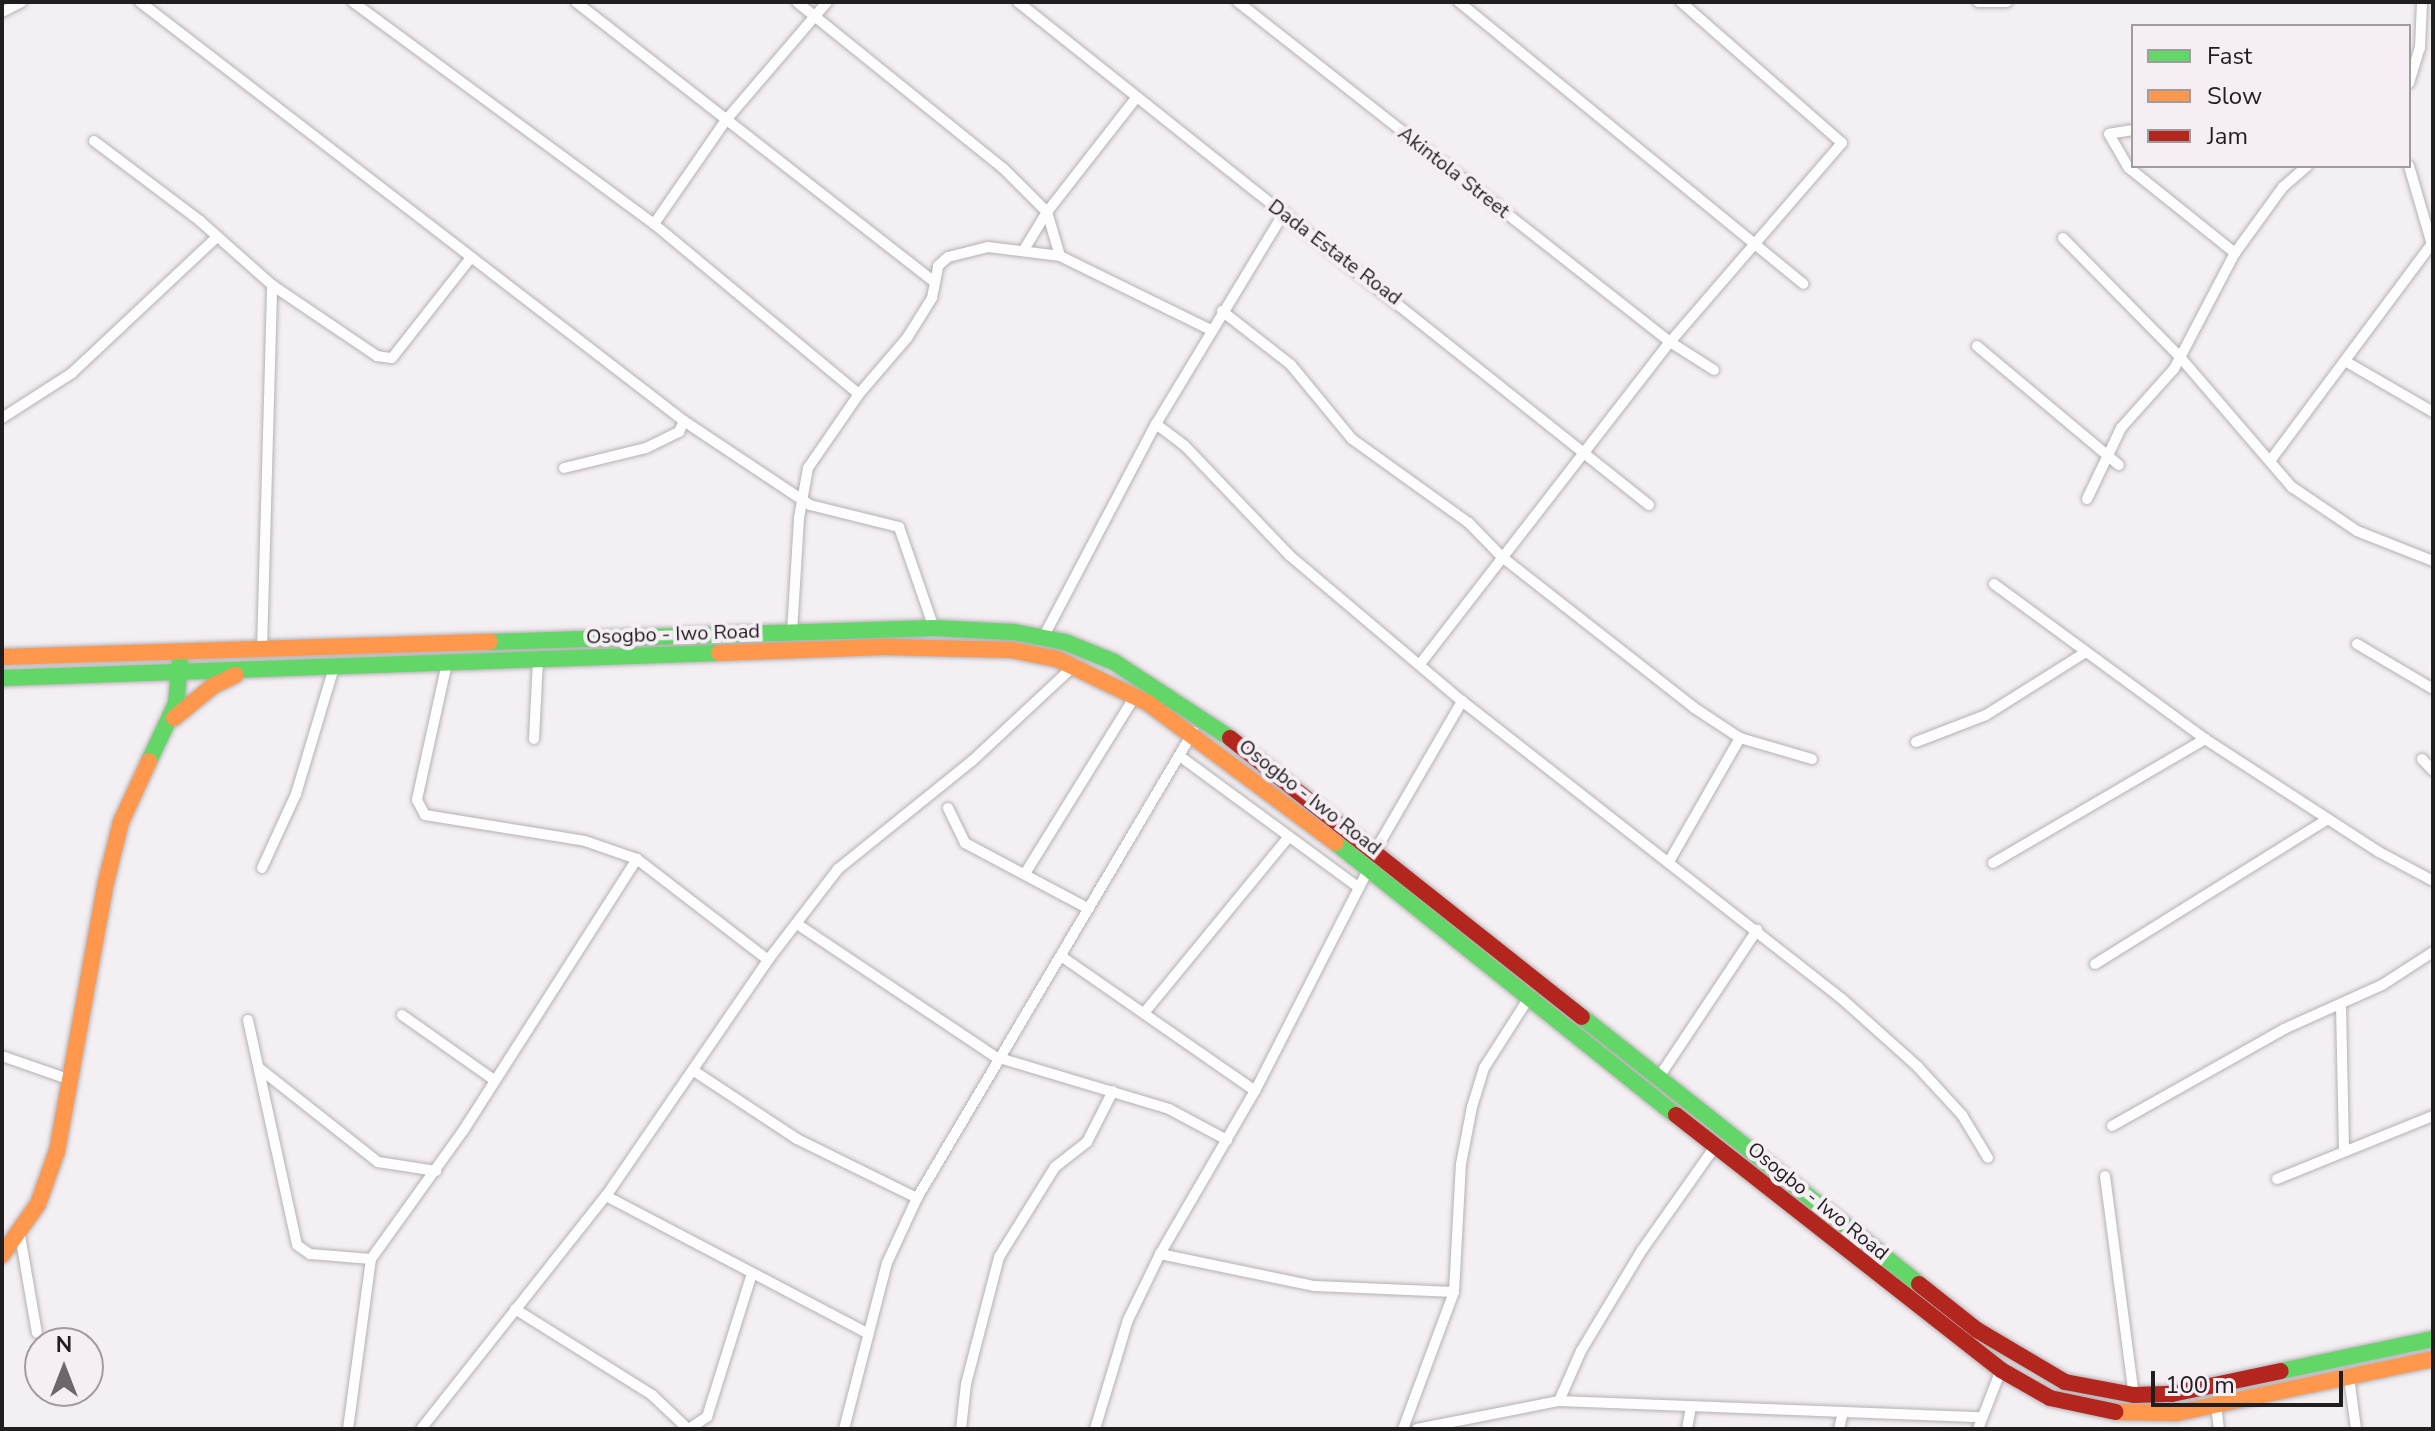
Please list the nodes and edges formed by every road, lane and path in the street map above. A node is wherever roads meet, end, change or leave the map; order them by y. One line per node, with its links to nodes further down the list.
1 (22, 2): 15 (street)
2 (140, 2): 34 (street)
3 (353, 2): 26 (street)
4 (576, 2): 19 (street)
5 (797, 2): 16 (street)
6 (827, 2): 16 (street)
7 (1018, 2): 18 (street, Dada Estate Road)
8 (1238, 2): 40 (street, Akintola Street)
9 (1459, 2): 29 (street)
10 (1681, 2): 29 (street)
11 (1978, 2): 12 (street)
12 (2007, 2)
13 (2422, 2): 14 (street); 17 (street)
14 (2428, 2)
15 (2, 12)
16 (816, 16): 19 (street); 24 (street)
17 (2411, 71)
18 (1137, 97): 24 (street); 25 (street, Dada Estate Road)
19 (726, 120): 26 (street); 35 (street)
20 (2131, 130): 32 (street)
21 (94, 141): 27 (street)
22 (2305, 168): 32 (street)
23 (2410, 168): 30 (street)
24 (1047, 212): 31 (street); 33 (street)
25 (1284, 213): 38 (street); 50 (street, Dada Estate Road)
26 (654, 224): 45 (street)
27 (217, 237): 37 (street); 47 (street)
28 (2063, 238): 42 (street)
29 (1756, 241): 36 (street); 40 (street)
30 (2432, 247): 43 (street)
31 (1025, 248): 33 (street); 35 (street)
32 (2235, 253): 42 (street)
33 (1060, 256): 39 (street)
34 (469, 260): 37 (street); 48 (street)
35 (932, 280): 45 (street)
36 (1803, 284)
37 (272, 285): 65 (street)
38 (1222, 311): 39 (street); 58 (street)
39 (1211, 330): 49 (street)
40 (1670, 342): 44 (street, Akintola Street); 50 (street)
41 (1977, 346): 51 (street)
42 (2180, 357): 51 (street); 52 (street)
43 (2345, 361): 46 (street); 52 (street)
44 (1714, 370)
45 (859, 394): 56 (street)
46 (2433, 412)
47 (2, 418)
48 (684, 421): 54 (street); 56 (street)
49 (1156, 424): 63 (street); 71 (street)
50 (1583, 454): 57 (street, Dada Estate Road); 58 (street)
51 (2107, 455): 53 (street); 55 (street)
52 (2270, 461): 59 (street)
53 (2119, 465)
54 (564, 468)
55 (2087, 499)
56 (801, 500): 61 (street); 62 (street)
57 (1649, 505)
58 (1502, 557): 71 (street); 82 (street)
59 (2433, 561)
60 (1994, 584): 67 (street)
61 (934, 628): 62 (main road, Osogbo - Iwo Road); 63 (main road, Osogbo - Iwo Road)
62 (792, 633): 65 (main road, Osogbo - Iwo Road)
63 (1044, 636): 95 (main road, Osogbo - Iwo Road)
64 (2357, 644): 77 (street)
65 (262, 650): 66 (main road, Osogbo - Iwo Road)
66 (180, 652): 68 (main road, Osogbo - Iwo Road); 75 (main road)
67 (2086, 652): 84 (street); 85 (street)
68 (2, 657)
69 (538, 659): 70 (main road, Osogbo - Iwo Road); 72 (main road, Osogbo - Iwo Road); 83 (street)
70 (447, 663): 73 (main road, Osogbo - Iwo Road); 93 (street)
71 (1420, 664): 79 (street)
72 (1075, 665): 78 (main road, Osogbo - Iwo Road); 102 (street)
73 (334, 667): 74 (main road, Osogbo - Iwo Road); 97 (street)
74 (255, 670): 75 (main road, Osogbo - Iwo Road); 80 (main road)
75 (180, 673): 76 (main road, Osogbo - Iwo Road); 80 (main road)
76 (2, 678)
77 (2433, 689)
78 (1135, 696): 81 (main road, Osogbo - Iwo Road); 98 (street)
79 (1462, 701): 94 (street); 95 (street)
80 (167, 726): 118 (main road)
81 (1193, 732): 86 (street); 95 (main road, Osogbo - Iwo Road)
82 (1740, 738): 87 (street); 94 (street)
83 (534, 739)
84 (2205, 739): 91 (street); 96 (street)
85 (1916, 742)
86 (1181, 757): 92 (street); 101 (street)
87 (1812, 759)
88 (2422, 759): 89 (street)
89 (2433, 771)
90 (948, 808): 98 (street)
91 (2328, 819): 99 (street); 107 (street)
92 (1287, 839): 100 (street); 110 (street)
93 (637, 859): 106 (street); 119 (street)
94 (1670, 860): 103 (street)
95 (1372, 861): 100 (street); 108 (main road, Osogbo - Iwo Road); 117 (main road, Osogbo - Iwo Road)
96 (1993, 863)
97 (262, 868)
98 (1026, 872): 101 (street)
99 (2433, 881)
100 (1358, 887): 121 (street)
101 (1089, 909): 105 (street)
102 (797, 924): 106 (street); 114 (street)
103 (1757, 930): 117 (street); 127 (street)
104 (2433, 952): 109 (street)
105 (1061, 956): 110 (street); 114 (street)
106 (768, 960): 116 (street)
107 (2095, 964)
108 (1530, 996): 125 (main road, Osogbo - Iwo Road); 138 (street)
109 (2341, 1006): 123 (street); 126 (street)
110 (1144, 1013): 121 (street)
111 (402, 1015): 119 (street)
112 (248, 1020): 115 (street)
113 (2, 1056): 118 (street)
114 (996, 1057): 120 (street); 132 (street)
115 (258, 1067): 128 (street); 136 (street)
116 (694, 1071): 131 (street); 132 (street)
117 (1659, 1077): 146 (main road, Osogbo - Iwo Road)
118 (68, 1079): 133 (main road)
119 (494, 1080): 128 (street)
120 (1113, 1091): 124 (street); 156 (street)
121 (1255, 1091): 124 (street)
122 (2433, 1116): 126 (street)
123 (2112, 1126)
124 (1227, 1140): 134 (street)
125 (1716, 1145): 144 (main road, Osogbo - Iwo Road); 147 (street)
126 (2344, 1151): 130 (street)
127 (1988, 1158)
128 (436, 1171): 136 (street)
129 (2105, 1176): 146 (street)
130 (2277, 1179)
131 (606, 1196): 137 (street); 139 (street)
132 (917, 1198): 141 (street)
133 (20, 1235): 135 (main road); 140 (street)
134 (1160, 1254): 138 (street); 157 (street)
135 (2, 1255)
136 (371, 1259): 152 (street)
137 (752, 1273): 141 (street); 154 (street)
138 (1454, 1292): 158 (street)
139 (515, 1309): 153 (street); 154 (street)
140 (36, 1327)
141 (865, 1332): 155 (street)
142 (2433, 1339): 146 (main road, Osogbo - Iwo Road)
143 (2433, 1359): 145 (main road, Osogbo - Iwo Road)
144 (2001, 1370): 148 (main road, Osogbo - Iwo Road); 151 (street)
145 (2349, 1377): 148 (main road, Osogbo - Iwo Road); 164 (street)
146 (2134, 1395)
147 (1559, 1401): 149 (street); 159 (street)
148 (2216, 1405): 163 (street)
149 (1691, 1406): 150 (street); 160 (street)
150 (1843, 1412): 151 (street); 161 (street)
151 (1980, 1417): 162 (street)
152 (348, 1429)
153 (421, 1429)
154 (688, 1429)
155 (844, 1429)
156 (961, 1429)
157 (1095, 1429)
158 (1403, 1429)
159 (1417, 1429)
160 (1687, 1429)
161 (1839, 1429)
162 (1978, 1429)
163 (2219, 1429)
164 (2356, 1429)

